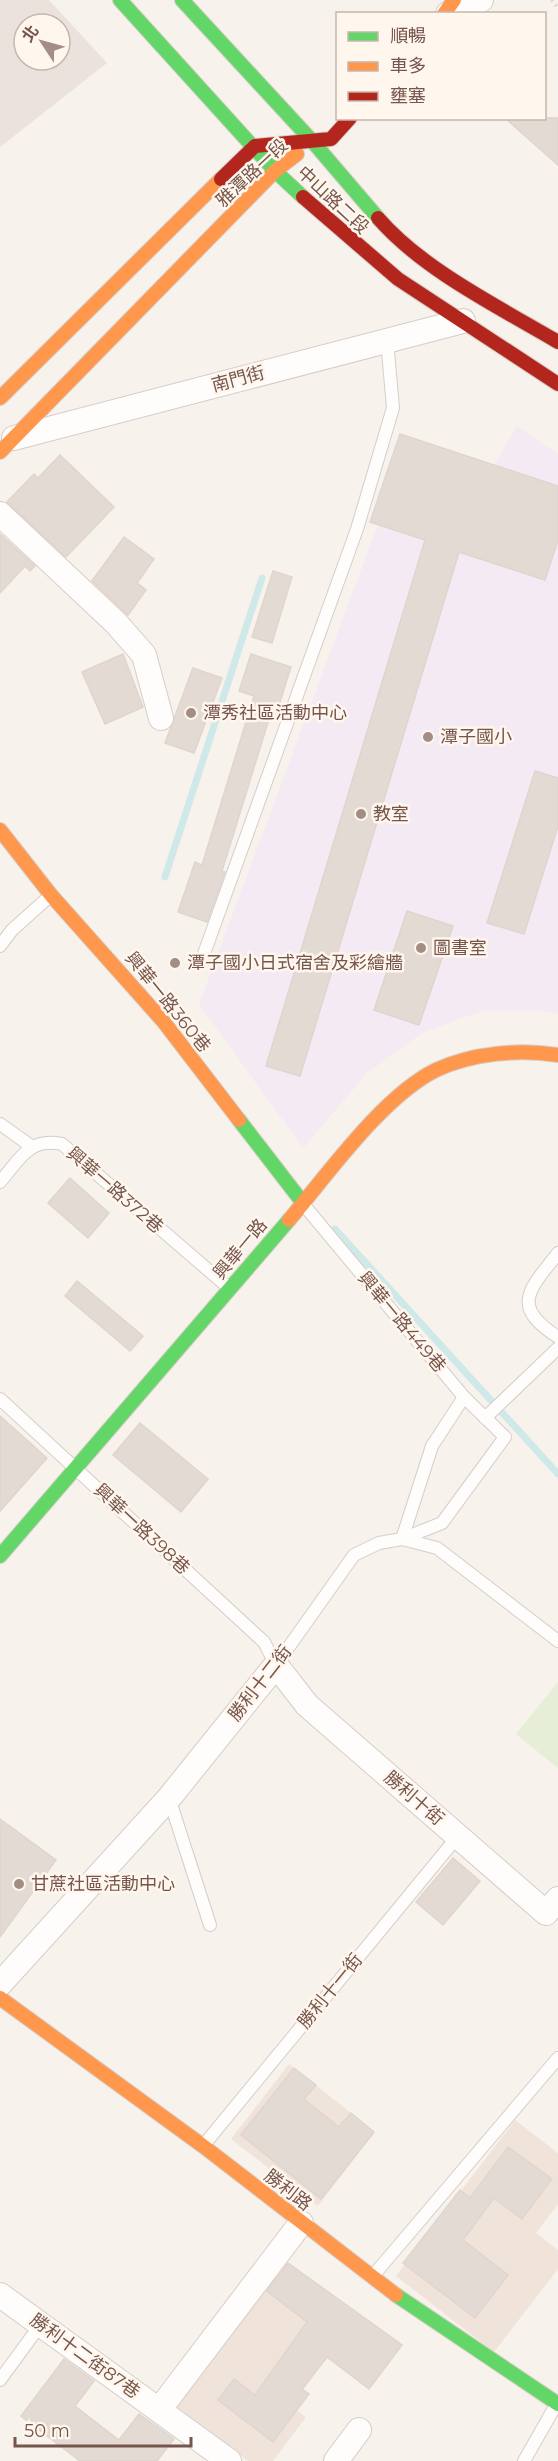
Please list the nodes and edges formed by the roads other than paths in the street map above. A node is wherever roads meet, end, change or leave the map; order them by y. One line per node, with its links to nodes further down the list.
1 (120, 0): 7 (street, 中山路二段)
2 (183, 0): 6 (street, 中山路二段)
3 (481, 0): 4 (street)
4 (451, 12)
5 (348, 120): 6 (street)
6 (313, 142): 7 (street, 雅潭路一段); 8 (street, 雅潭路一段); 11 (street, 中山路二段)
7 (255, 146): 8 (street, 中山路二段); 13 (street, 雅潭路一段)
8 (275, 171): 9 (street, 中山路二段); 14 (street, 雅潭路一段)
9 (463, 321): 10 (street, 南門街); 12 (street, 中山路二段)
10 (387, 340): 14 (street, 南門街); 20 (lane)
11 (558, 342)
12 (558, 384)
13 (0, 398)
14 (7, 445)
15 (0, 514): 16 (street)
16 (160, 718)
17 (0, 830): 18 (street, 興華一路360巷)
18 (51, 895): 19 (lane); 25 (street, 興華一路360巷)
19 (0, 946)
20 (201, 962)
21 (558, 1055): 25 (street, 興華一路)
22 (0, 1124): 23 (lane)
23 (31, 1146): 24 (lane); 27 (lane, 興華一路372巷)
24 (0, 1182)
25 (303, 1203): 27 (street, 興華一路); 30 (lane, 興華一路449巷)
26 (558, 1253): 28 (lane)
27 (230, 1289): 33 (street, 興華一路)
28 (558, 1338)
29 (558, 1348): 32 (lane)
30 (464, 1397): 32 (lane, 興華一路449巷); 34 (lane)
31 (0, 1399): 33 (lane, 興華一路398巷)
32 (489, 1414): 34 (lane, 興華一路449巷)
33 (76, 1467): 35 (street, 興華一路); 37 (lane, 興華一路398巷)
34 (402, 1539): 36 (lane, 勝利十二街); 37 (lane, 勝利十二街)
35 (0, 1556)
36 (558, 1641)
37 (276, 1665): 38 (street, 勝利十二街); 39 (street, 勝利十街)
38 (169, 1798): 41 (lane); 42 (street, 勝利十二街)
39 (458, 1836): 40 (street, 勝利十街); 45 (lane, 勝利十一街)
40 (554, 1912)
41 (210, 1925)
42 (0, 1984)
43 (0, 1998): 45 (street, 勝利路)
44 (558, 2058): 47 (lane)
45 (203, 2146): 46 (street, 勝利路)
46 (301, 2223): 47 (street, 勝利路); 52 (street)
47 (371, 2278): 51 (street, 勝利路)
48 (0, 2295): 49 (street, 勝利十二街87巷)
49 (41, 2324): 50 (lane); 52 (street, 勝利十二街87巷)
50 (0, 2380)
51 (558, 2404): 56 (lane)
52 (159, 2410): 54 (street, 勝利十二街87巷)
53 (359, 2430): 55 (street)
54 (229, 2461)
55 (336, 2461)
56 (524, 2461)

